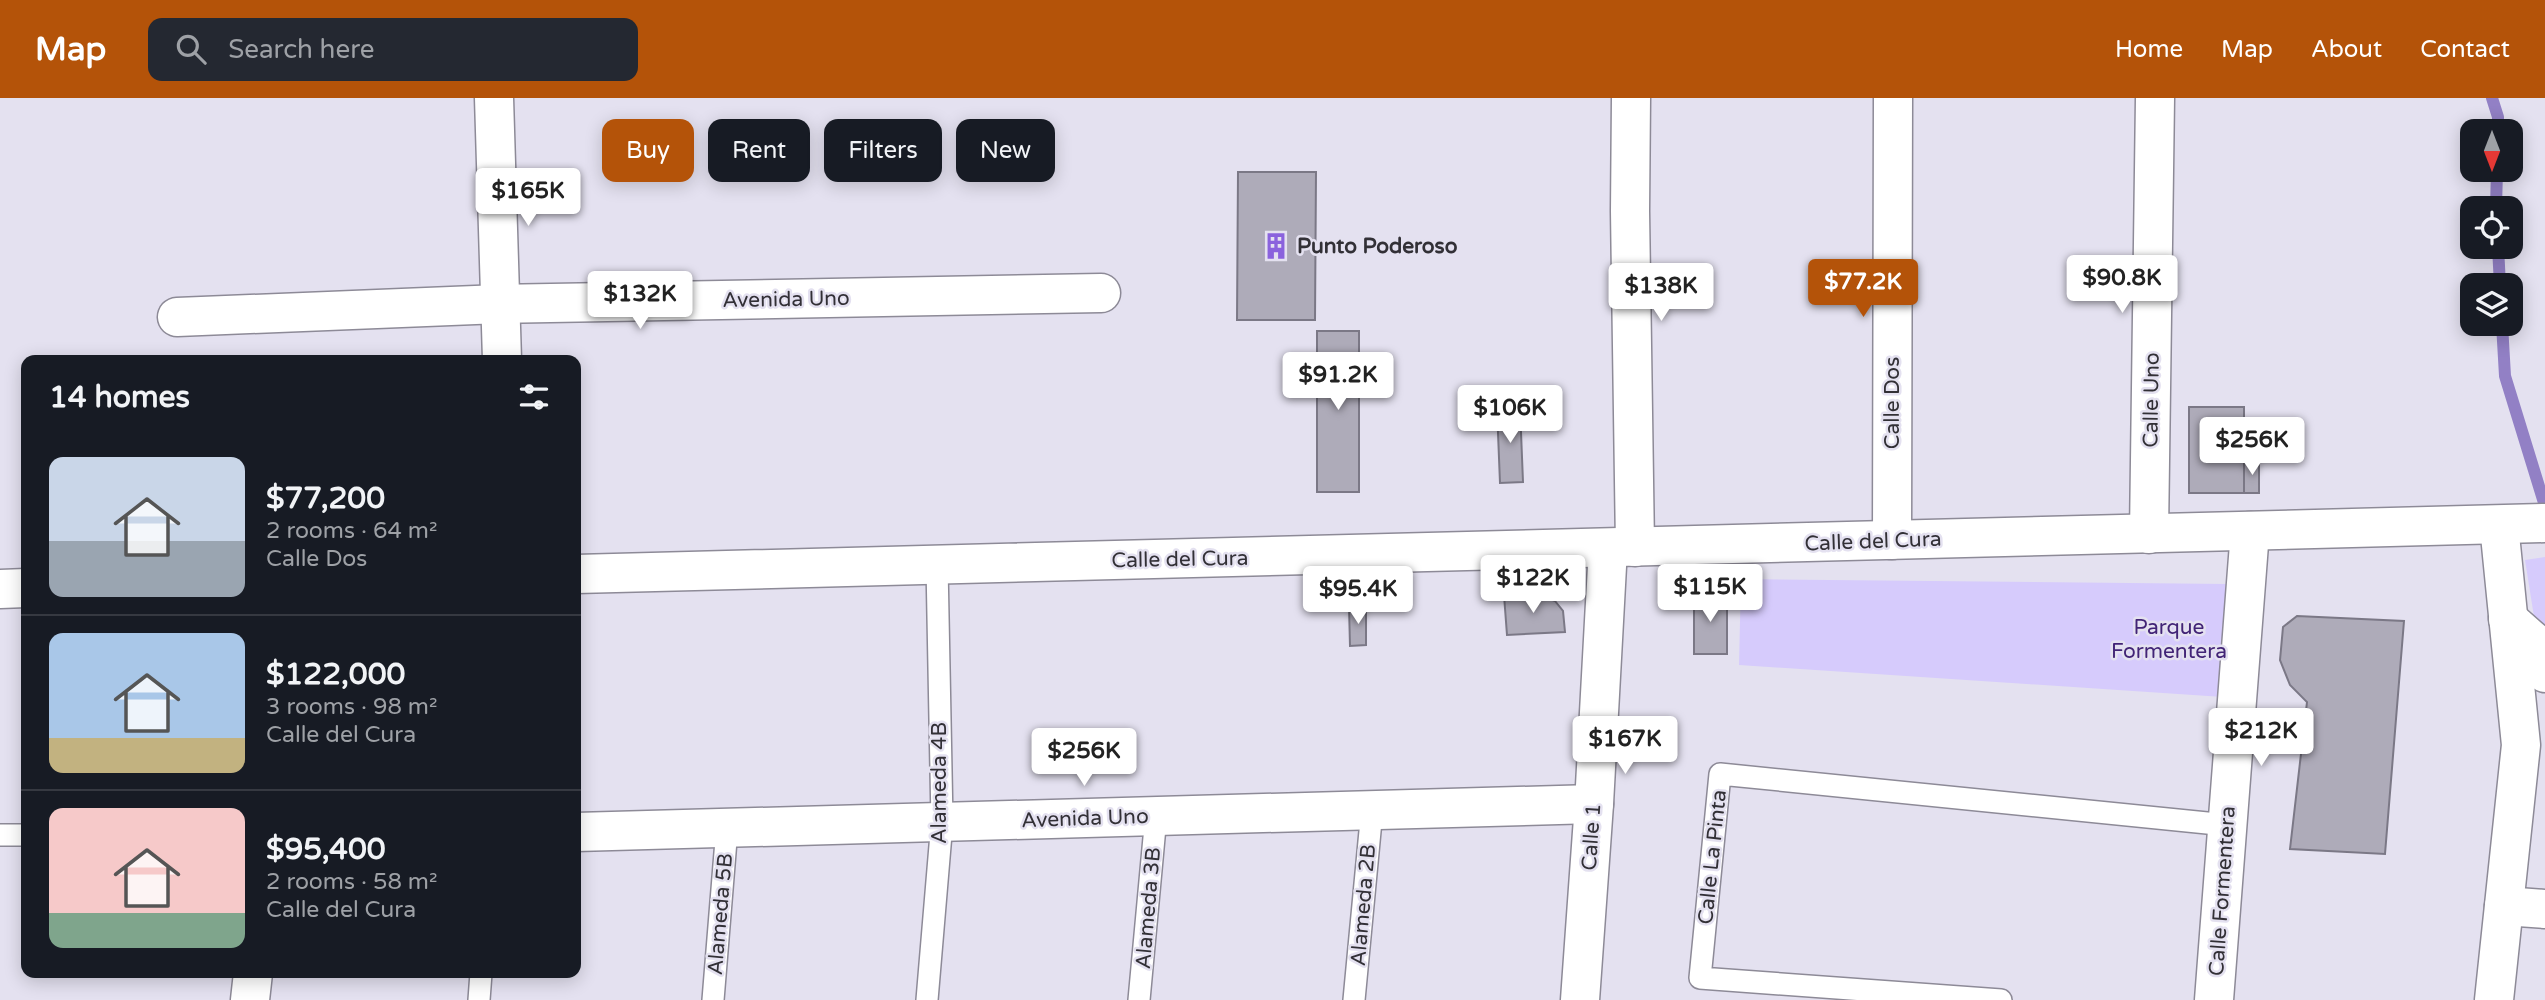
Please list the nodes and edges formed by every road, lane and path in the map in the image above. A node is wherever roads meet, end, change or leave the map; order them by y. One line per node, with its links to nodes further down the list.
1 (495, 98): 6 (street)
2 (1631, 98): 13 (street, Calle 1)
3 (1893, 98): 12 (street, Calle Dos)
4 (2155, 98): 11 (street, Calle Uno)
5 (1101, 293): 6 (street, Avenida Uno)
6 (500, 304): 7 (street, Avenida Uno); 8 (street)
7 (177, 317)
8 (502, 355)
9 (2522, 524): 10 (street, Calle del Cura); 18 (street)
10 (2250, 531): 11 (street, Calle del Cura); 26 (street, Calle Formentera)
11 (2149, 534): 12 (street, Calle del Cura)
12 (1892, 540): 13 (street, Calle del Cura)
13 (1621, 547): 14 (street, Calle del Cura); 22 (street, Calle 1)
14 (937, 565): 15 (street, Calle del Cura); 25 (lane, Alameda 4B)
15 (581, 574)
16 (21, 588): 17 (street)
17 (0, 589)
18 (2508, 619): 19 (street); 21 (street)
19 (2545, 673)
20 (2545, 777): 21 (street)
21 (2515, 801): 31 (street)
22 (1594, 804): 23 (street, Avenida Uno); 41 (street, Calle 1)
23 (1372, 810): 24 (street, Avenida Uno); 40 (lane, Alameda 2B)
24 (1156, 816): 25 (street, Avenida Uno); 39 (lane, Alameda 3B)
25 (942, 822): 27 (street, Avenida Uno); 38 (lane, Alameda 4B)
26 (2227, 825): 42 (lane, Calle La Pinta); 43 (street, Calle Formentera)
27 (727, 828): 28 (street, Avenida Uno); 37 (lane, Alameda 5B)
28 (581, 832)
29 (0, 835): 30 (lane)
30 (21, 835)
31 (2504, 906): 32 (street); 44 (street)
32 (2545, 909)
33 (252, 978): 35 (street)
34 (480, 978): 36 (lane)
35 (250, 1000)
36 (478, 1000)
37 (713, 1000)
38 (927, 1000)
39 (1139, 1000)
40 (1354, 1000)
41 (1580, 1000)
42 (2001, 1000)
43 (2214, 1000)
44 (2494, 1000)

